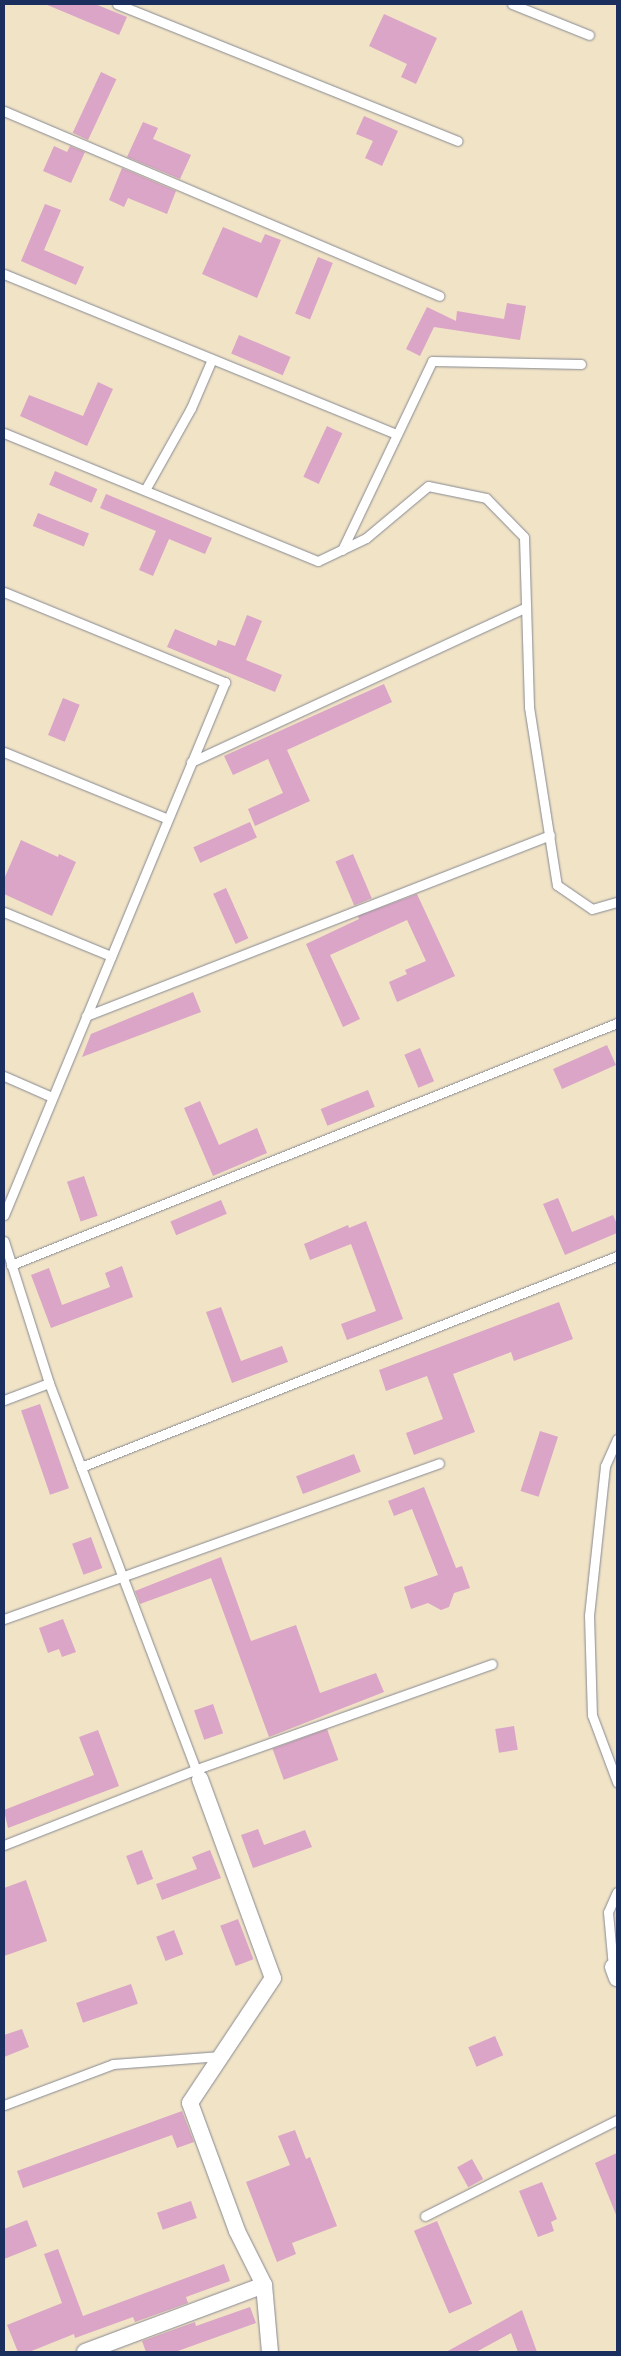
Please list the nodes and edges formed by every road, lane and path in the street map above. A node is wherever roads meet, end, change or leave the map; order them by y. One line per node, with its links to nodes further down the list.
1 (117, 4): 5 (lane)
2 (512, 4): 3 (lane)
3 (589, 35)
4 (4, 111): 7 (lane)
5 (458, 141)
6 (4, 274): 8 (lane)
7 (438, 296)
8 (212, 359): 11 (lane); 12 (lane)
9 (581, 364): 11 (lane)
10 (4, 433): 12 (lane)
11 (397, 434): 13 (lane)
12 (145, 490): 13 (lane)
13 (342, 550): 15 (lane)
14 (4, 592): 17 (lane)
15 (526, 608): 17 (lane); 19 (lane)
16 (4, 752): 18 (lane)
17 (191, 762): 18 (lane)
18 (168, 819): 22 (lane)
19 (550, 835): 20 (lane); 23 (lane)
20 (617, 902)
21 (4, 912): 22 (lane)
22 (111, 956): 23 (lane)
23 (86, 1016): 26 (lane)
24 (617, 1023): 30 (lane)
25 (4, 1076): 26 (lane)
26 (52, 1097): 27 (lane)
27 (4, 1214)
28 (4, 1241): 30 (lane)
29 (617, 1256): 35 (lane)
30 (11, 1265): 31 (lane)
31 (49, 1383): 32 (lane); 35 (lane)
32 (4, 1400)
33 (617, 1439): 40 (lane)
34 (439, 1463): 36 (lane)
35 (81, 1467): 36 (lane)
36 (123, 1577): 37 (lane); 39 (lane)
37 (4, 1619)
38 (492, 1664): 39 (lane)
39 (198, 1774): 41 (lane); 44 (street)
40 (617, 1782)
41 (4, 1845)
42 (617, 1892): 43 (lane)
43 (615, 1972)
44 (221, 2056): 45 (lane); 48 (street)
45 (4, 2105)
46 (617, 2120): 47 (lane)
47 (425, 2216)
48 (264, 2285): 49 (street); 50 (street)
49 (85, 2352)
50 (270, 2352)

